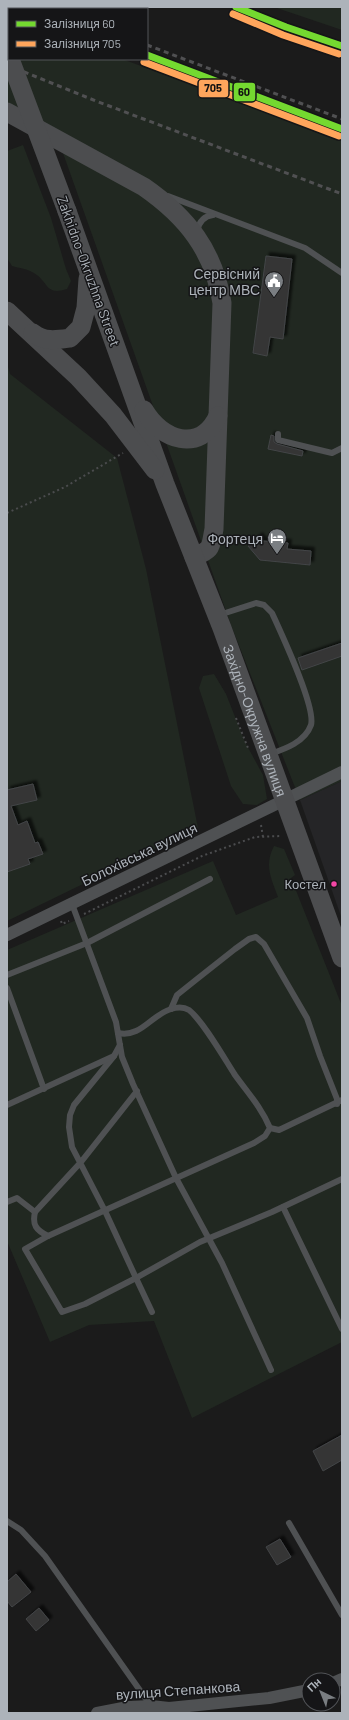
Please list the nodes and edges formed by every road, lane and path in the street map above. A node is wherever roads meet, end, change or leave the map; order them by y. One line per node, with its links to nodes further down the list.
1 (10, 60): 6 (main road, Zakhidno-Okruzhna Street, bridge)
2 (7, 112): 3 (main road)
3 (144, 187): 4 (lane); 5 (main road)
4 (214, 214): 5 (lane); 7 (lane)
5 (198, 240): 10 (main road)
6 (88, 272): 8 (main road); 9 (main road, Zakhidno-Okruzhna Street)
7 (342, 274)
8 (11, 315): 12 (main road)
9 (133, 393): 10 (main road); 14 (main road, Zakhidno-Okruzhna Street)
10 (218, 416): 16 (main road)
11 (278, 434): 13 (lane)
12 (135, 444): 14 (main road); 15 (path)
13 (342, 448)
14 (165, 484): 16 (main road, Західно-Окружна вулиця)
15 (7, 513)
16 (194, 557): 17 (main road, Західно-Окружна вулиця)
17 (217, 616): 20 (main road, Західно-Окружна вулиця); 20 (lane)
18 (236, 718): 19 (path)
19 (249, 749)
20 (268, 754): 22 (main road, Західно-Окружна вулиця)
21 (342, 772): 22 (street, Болохівська вулиця)
22 (285, 801): 23 (street, Болохівська вулиця); 32 (main road, Західно-Окружна вулиця)
23 (259, 813): 25 (path); 27 (street, Болохівська вулиця)
24 (284, 835): 25 (path)
25 (263, 837): 28 (path)
26 (210, 879): 31 (lane)
27 (72, 904): 28 (lane); 30 (street, Болохівська вулиця)
28 (78, 917): 29 (path); 31 (lane)
29 (62, 924)
30 (7, 935)
31 (87, 943): 33 (lane); 36 (lane)
32 (342, 958)
33 (7, 975)
34 (7, 988): 39 (lane)
35 (171, 1009): 36 (lane); 41 (lane); 43 (lane)
36 (118, 1033): 37 (lane)
37 (120, 1045): 38 (lane); 40 (lane)
38 (114, 1056): 39 (lane); 44 (lane)
39 (44, 1089): 42 (lane)
40 (137, 1091): 44 (lane); 45 (lane)
41 (339, 1102): 43 (lane)
42 (7, 1105)
43 (270, 1128): 45 (lane)
44 (81, 1162): 49 (lane); 50 (lane)
45 (176, 1178): 49 (lane); 52 (lane)
46 (342, 1179): 48 (lane)
47 (7, 1202): 50 (lane)
48 (283, 1206): 52 (lane); 55 (lane)
49 (105, 1211): 51 (lane); 53 (lane)
50 (34, 1212): 51 (lane)
51 (48, 1236): 53 (lane)
52 (208, 1239): 53 (lane); 56 (lane)
53 (136, 1278): 54 (lane)
54 (152, 1312)
55 (342, 1329)
56 (271, 1370)
57 (7, 1521): 61 (lane)
58 (289, 1523): 59 (lane)
59 (342, 1615)
60 (301, 1692): 62 (street, вулиця Степанкова)
61 (151, 1706): 62 (street, вулиця Степанкова); 63 (street, вулиця Степанкова)
62 (170, 1711)
63 (97, 1713)

